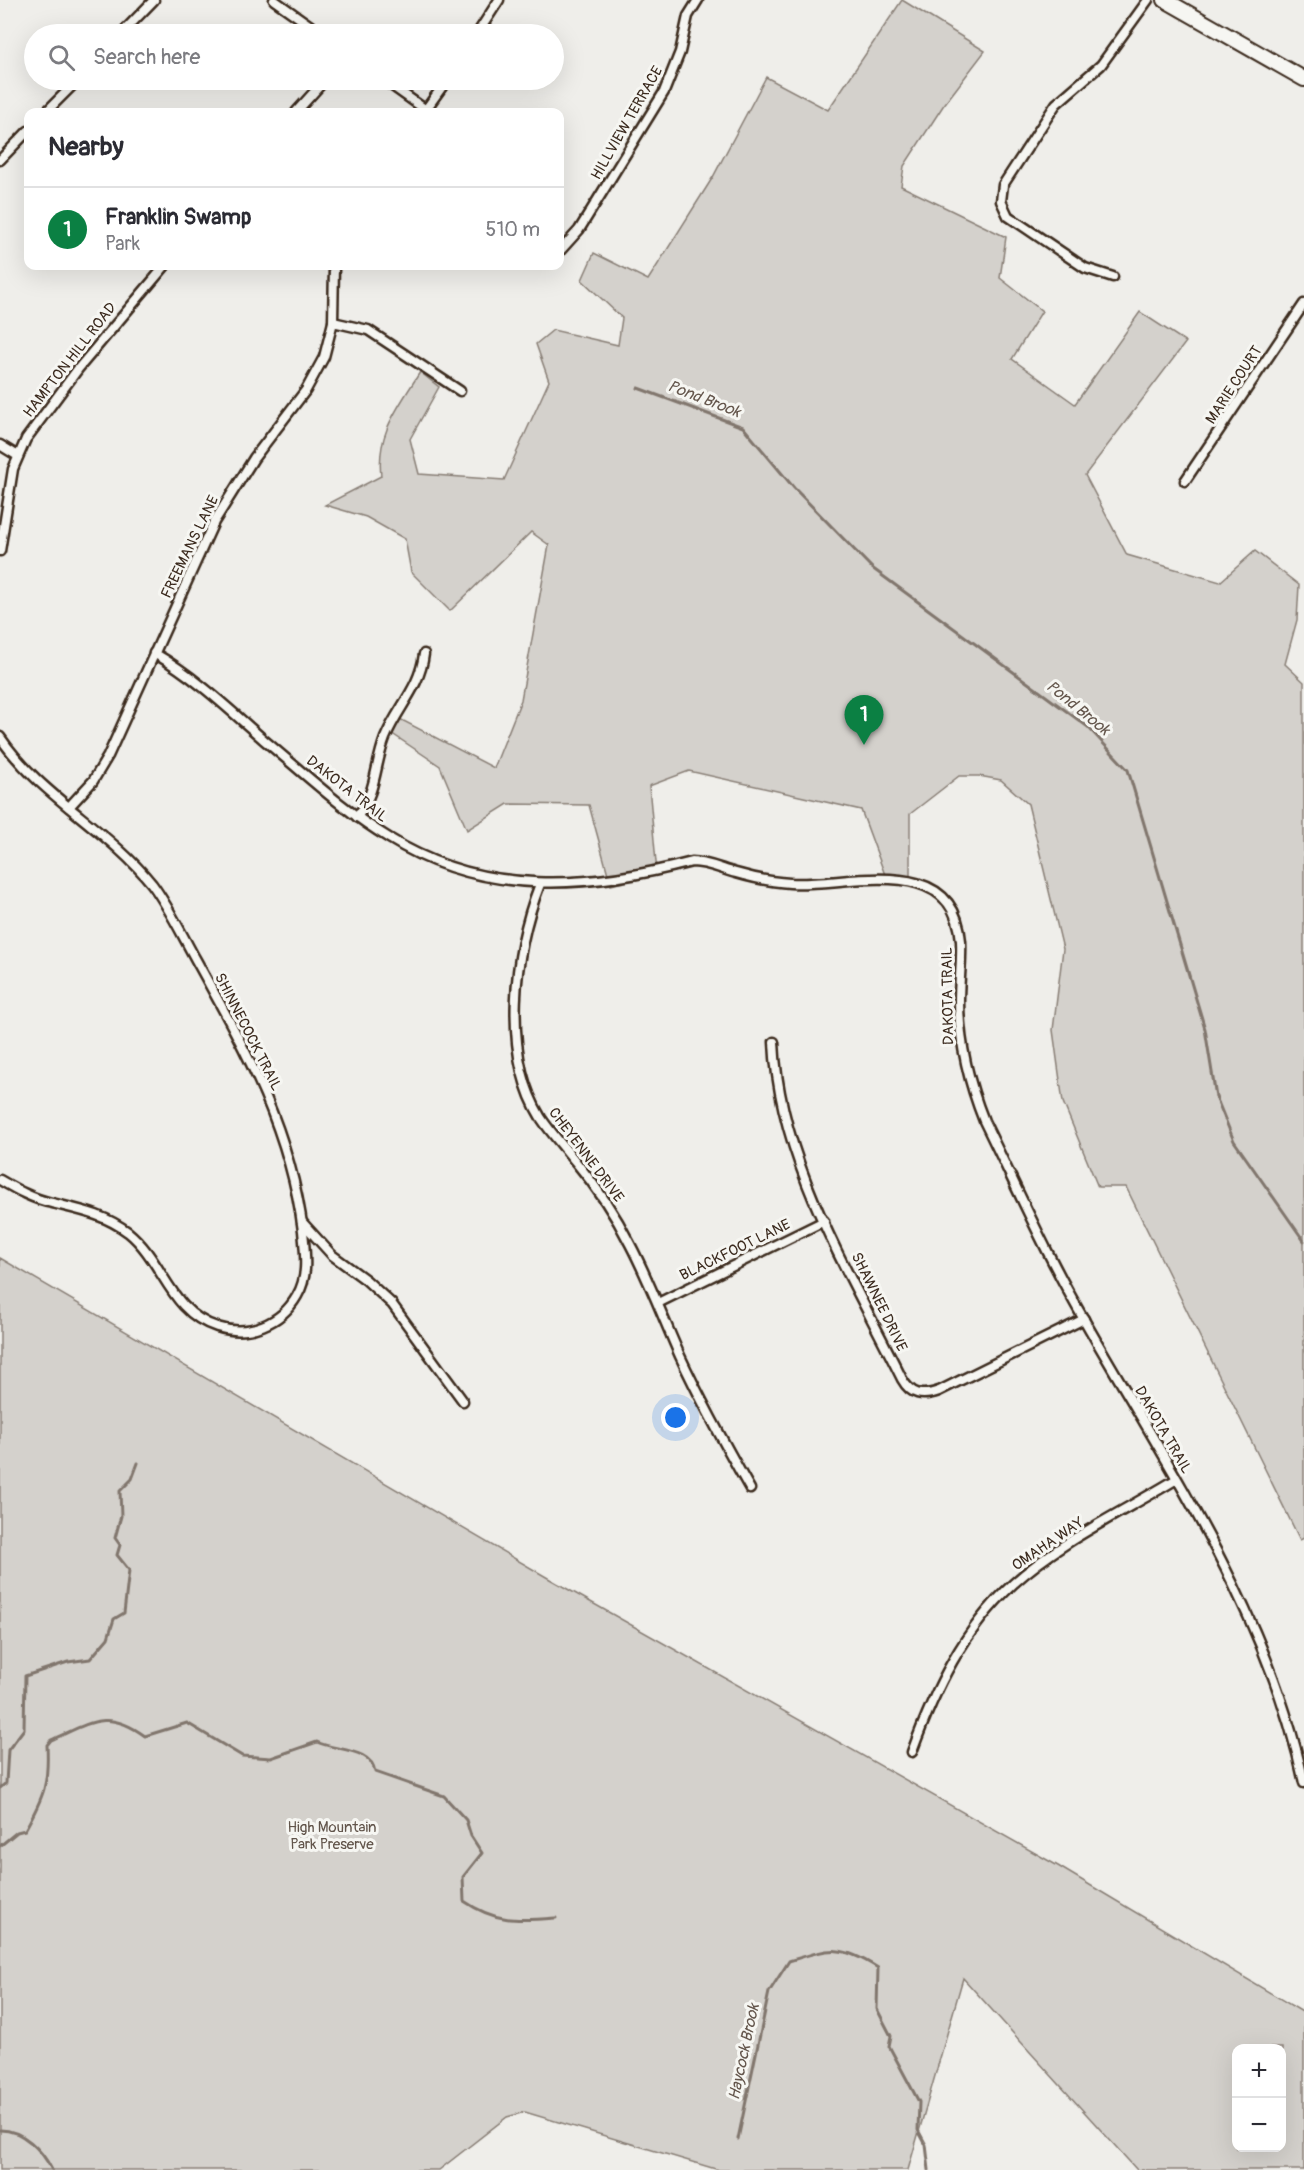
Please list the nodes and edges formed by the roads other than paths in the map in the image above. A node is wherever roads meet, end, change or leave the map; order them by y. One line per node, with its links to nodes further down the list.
1 (154, 0): 7 (street)
2 (274, 0): 8 (street)
3 (499, 0): 9 (street)
4 (698, 0): 21 (street, HILLVIEW TERRACE)
5 (1148, 0): 24 (street)
6 (1165, 0): 10 (main road)
7 (131, 24)
8 (308, 24)
9 (483, 24)
10 (1304, 79)
11 (68, 90): 15 (street)
12 (316, 90): 16 (street)
13 (397, 90): 17 (street)
14 (440, 90): 18 (street)
15 (50, 108)
16 (300, 108)
17 (421, 108)
18 (427, 108)
19 (24, 135): 20 (street)
20 (0, 160)
21 (564, 247)
22 (162, 270): 29 (street, HAMPTON HILL ROAD)
23 (334, 270): 26 (street, FREEMANS LANE)
24 (1113, 277)
25 (1304, 304): 30 (street, MARIE COURT)
26 (333, 322): 27 (street); 32 (street, FREEMANS LANE)
27 (460, 391)
28 (0, 445): 29 (street)
29 (18, 456): 31 (street, HAMPTON HILL ROAD)
30 (1185, 481)
31 (0, 551)
32 (154, 653): 35 (street, FREEMANS LANE); 36 (street, DAKOTA TRAIL)
33 (424, 654): 36 (street)
34 (0, 737): 35 (street, SHINNECOCK TRAIL)
35 (69, 807): 40 (street, SHINNECOCK TRAIL)
36 (357, 817): 37 (street, DAKOTA TRAIL)
37 (540, 884): 42 (street, CHEYENNE DRIVE); 43 (street, DAKOTA TRAIL)
38 (774, 1042): 41 (street, SHAWNEE DRIVE)
39 (0, 1180): 40 (street, SHINNECOCK TRAIL)
40 (301, 1221): 44 (street)
41 (824, 1221): 42 (street, BLACKFOOT LANE); 43 (street, SHAWNEE DRIVE)
42 (658, 1303): 46 (street, CHEYENNE DRIVE)
43 (1084, 1319): 45 (street, DAKOTA TRAIL)
44 (463, 1401)
45 (1175, 1480): 47 (street, OMAHA WAY); 48 (street, DAKOTA TRAIL)
46 (750, 1489)
47 (912, 1752)
48 (1304, 1783)

